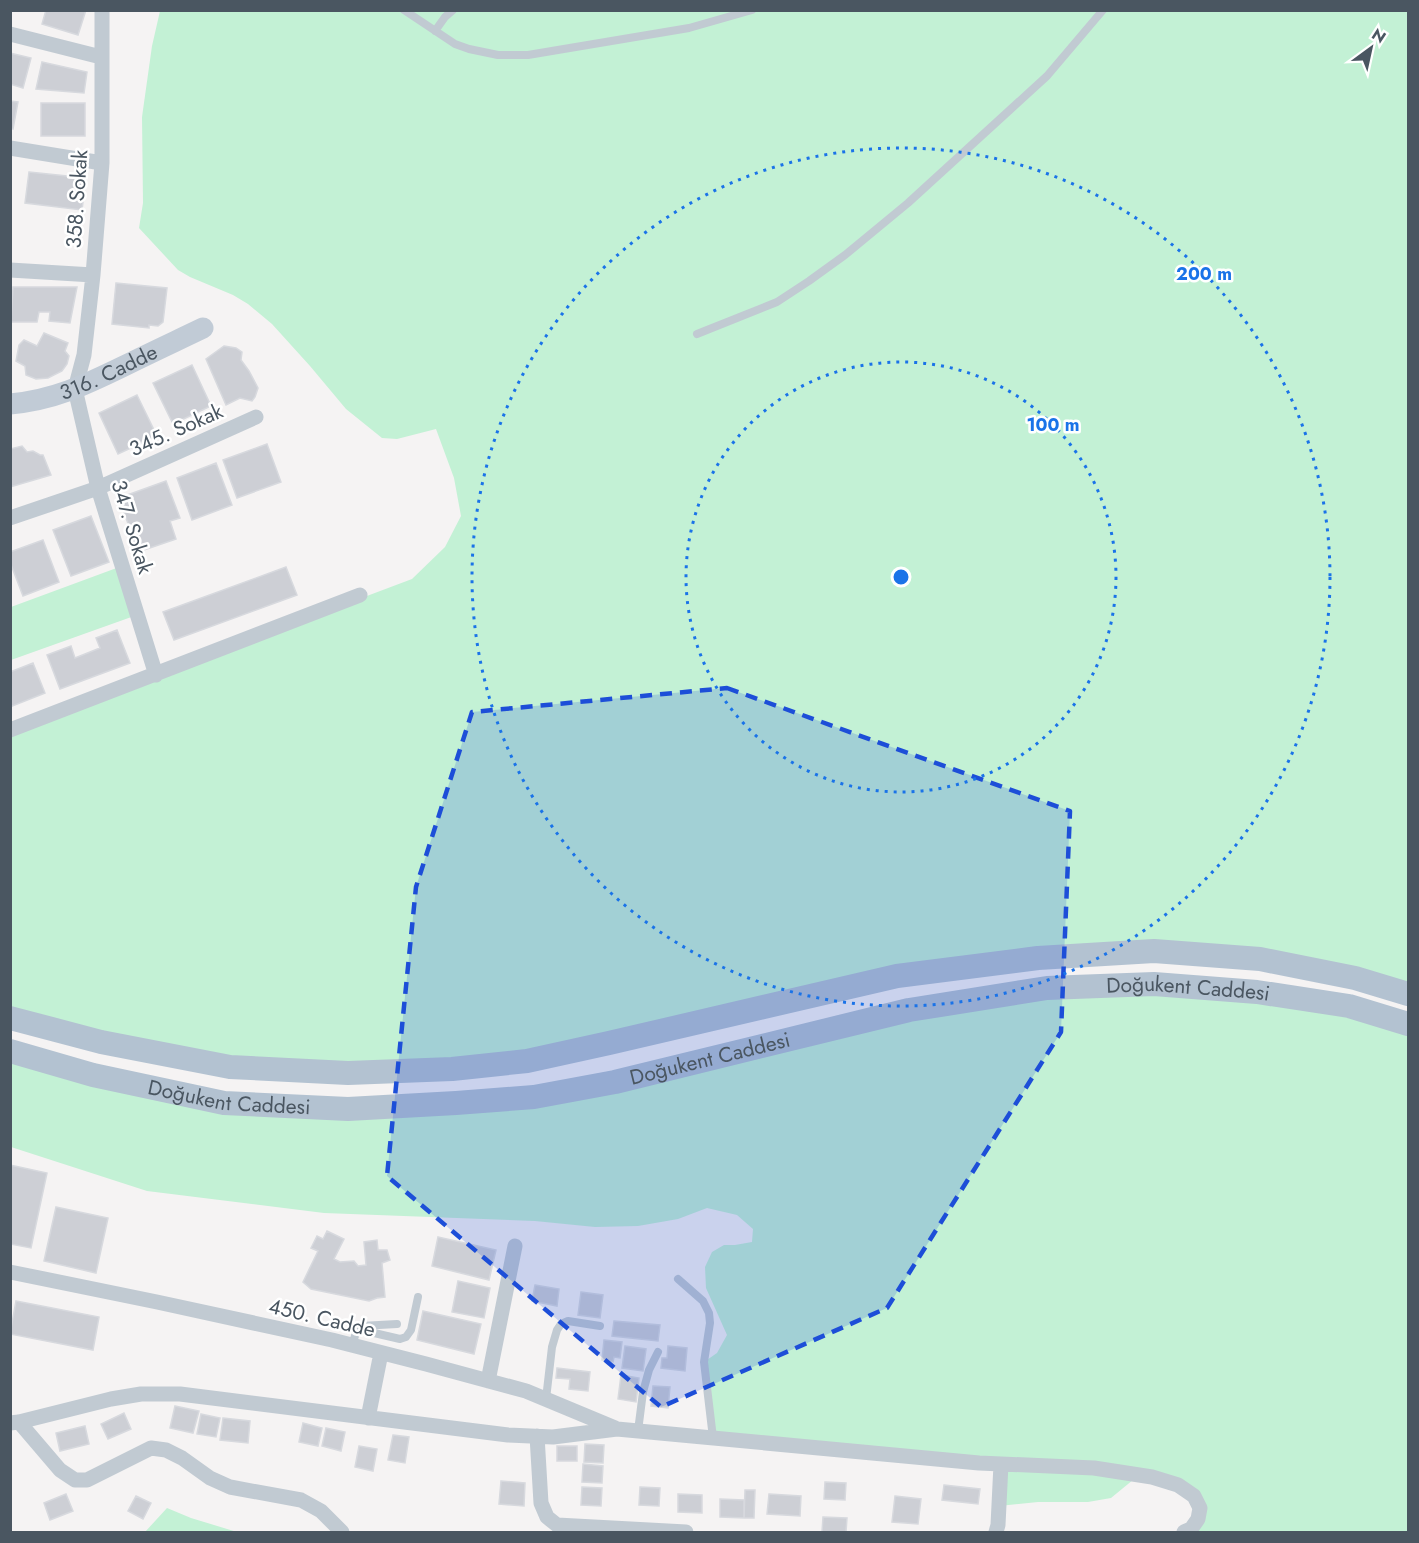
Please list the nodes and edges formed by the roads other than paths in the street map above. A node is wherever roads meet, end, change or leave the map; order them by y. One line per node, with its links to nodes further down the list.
1 (102, 10): 8 (street, 358. Sokak)
2 (404, 10): 6 (lane)
3 (453, 10): 6 (lane)
4 (752, 10): 6 (lane)
5 (1103, 10): 14 (lane)
6 (435, 31)
7 (10, 34): 8 (street)
8 (102, 57): 10 (street, 358. Sokak)
9 (10, 148): 10 (street)
10 (102, 163): 12 (street, 358. Sokak)
11 (10, 270): 12 (street)
12 (93, 275): 15 (street, 358. Sokak)
13 (203, 328): 15 (street, 316. Cadde)
14 (696, 334)
15 (75, 389): 16 (street, 316. Cadde); 18 (street, 347. Sokak)
16 (10, 404)
17 (256, 417): 18 (street, 345. Sokak)
18 (98, 488): 19 (street, 345. Sokak); 21 (street, 347. Sokak)
19 (10, 518)
20 (360, 595): 21 (street)
21 (156, 675): 22 (street)
22 (10, 730)
23 (1408, 993): 24 (main road, Doğukent Caddesi)
24 (10, 1018)
25 (1408, 1024): 26 (main road, Doğukent Caddesi)
26 (10, 1051)
27 (515, 1246): 37 (street)
28 (10, 1272): 34 (street, 450. Cadde)
29 (678, 1279): 44 (lane)
30 (418, 1297): 33 (lane)
31 (397, 1324): 33 (lane)
32 (600, 1326): 38 (lane)
33 (357, 1329): 34 (lane)
34 (352, 1346): 36 (street, 450. Cadde)
35 (658, 1352): 42 (lane)
36 (381, 1353): 37 (street, 450. Cadde); 39 (street)
37 (488, 1381): 38 (street, 450. Cadde)
38 (546, 1399): 41 (street, 450. Cadde)
39 (368, 1418): 40 (street); 43 (street)
40 (15, 1423): 46 (street)
41 (617, 1429): 42 (street); 43 (street)
42 (638, 1431): 44 (street)
43 (537, 1436): 47 (street)
44 (713, 1438): 45 (street)
45 (1001, 1464): 48 (street); 49 (street)
46 (342, 1533)
47 (686, 1533)
48 (996, 1533)
49 (1184, 1533)

